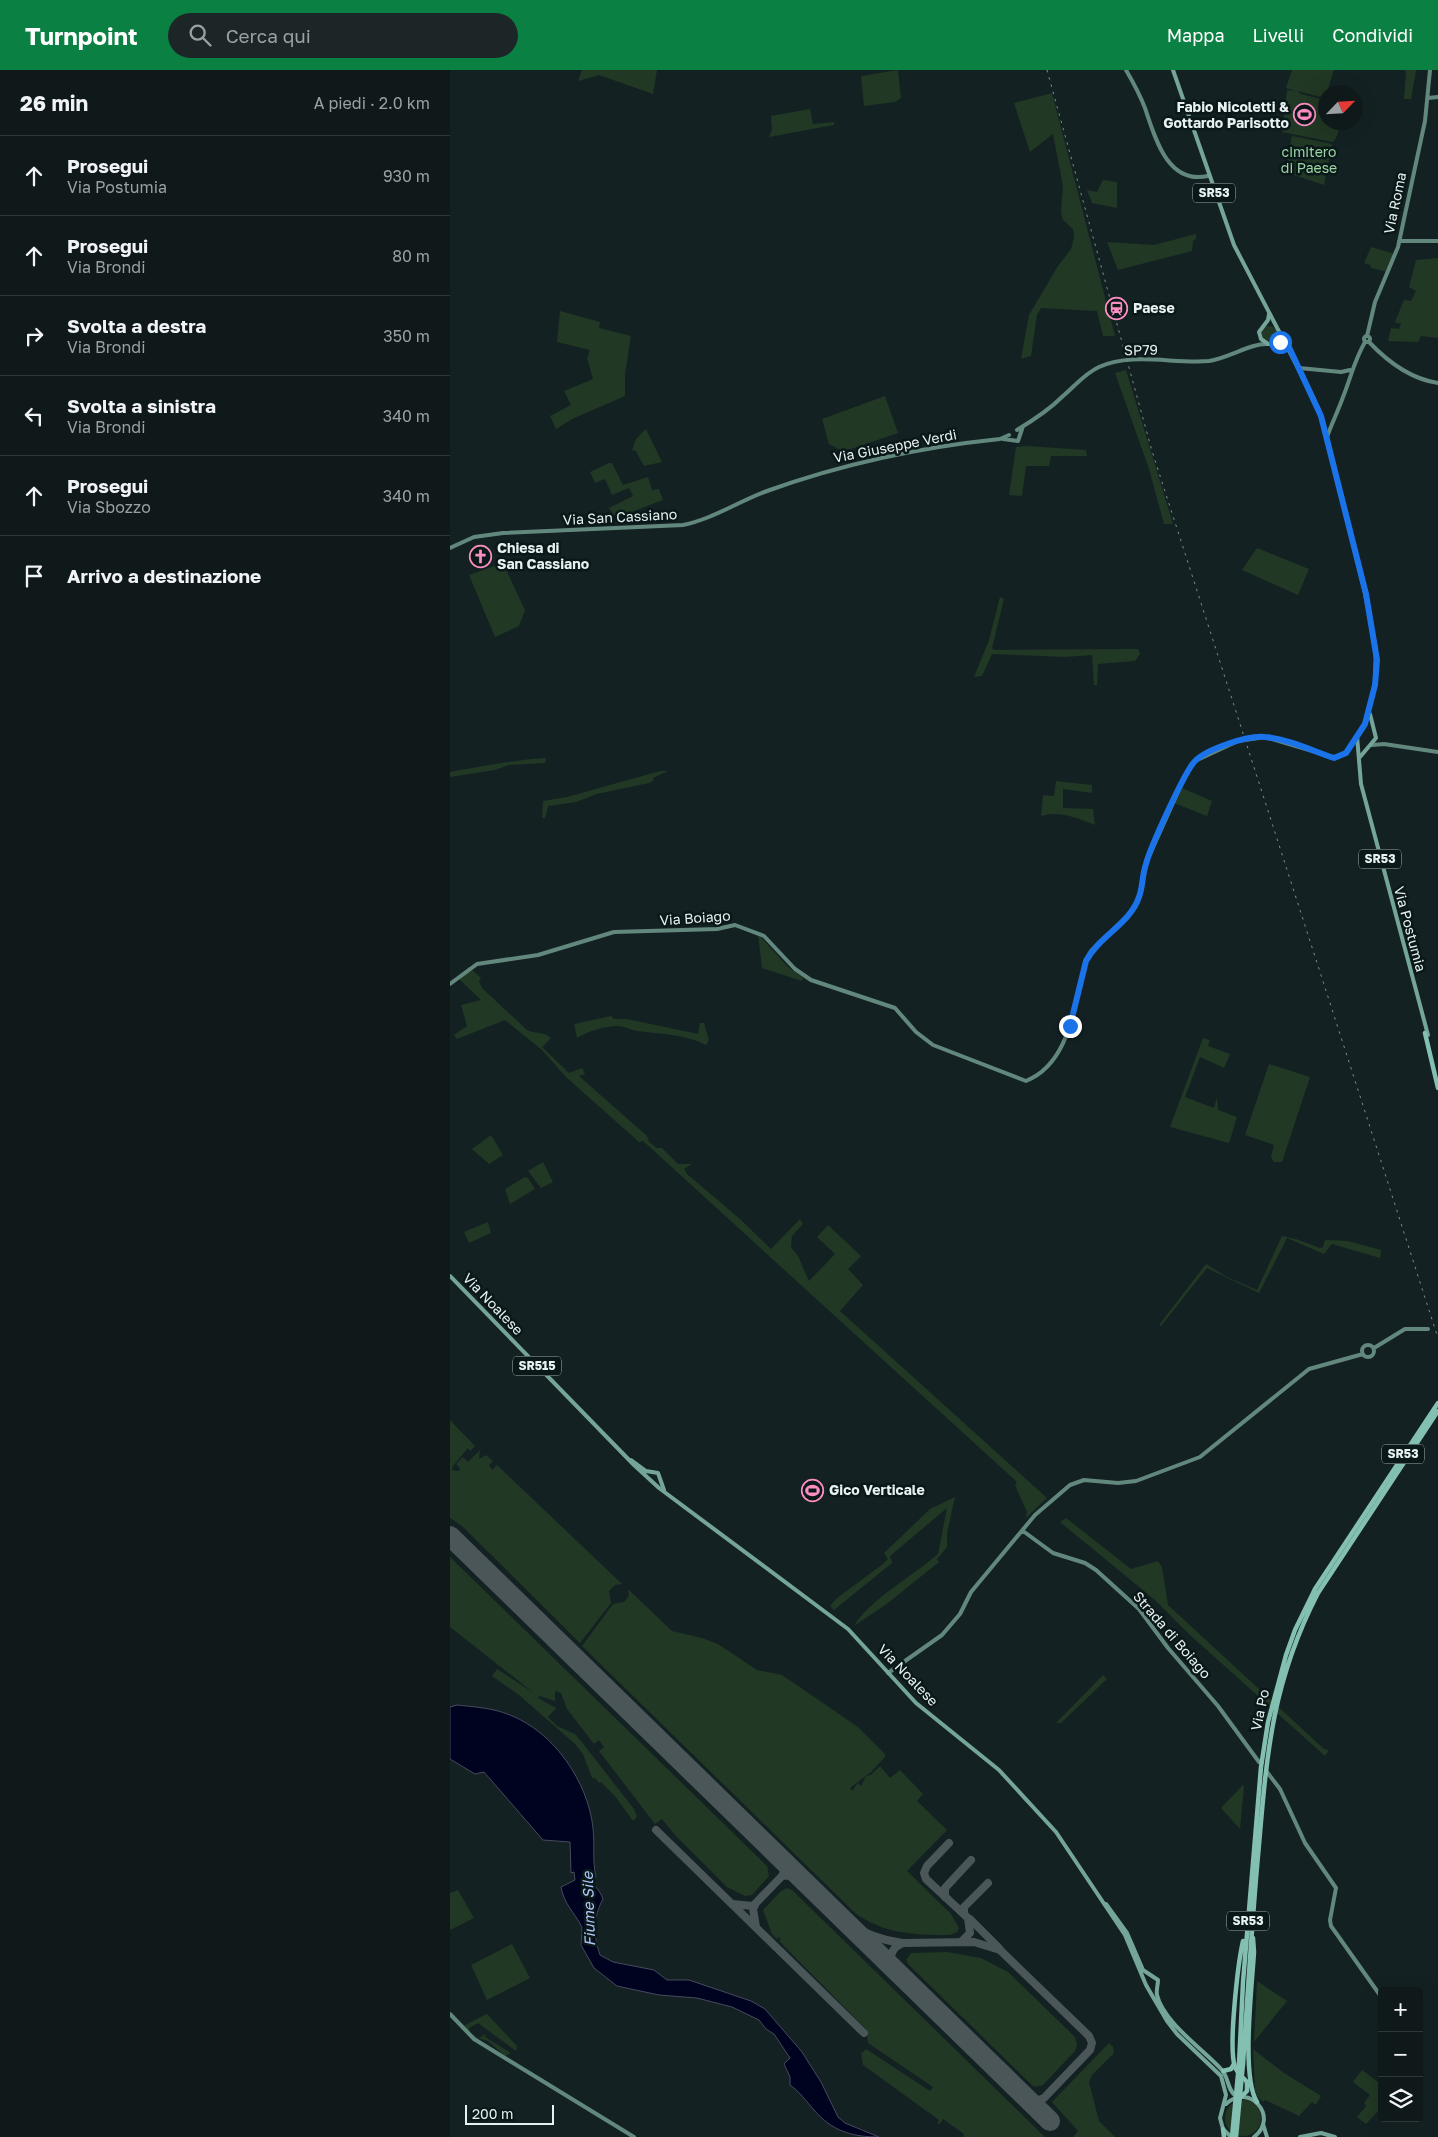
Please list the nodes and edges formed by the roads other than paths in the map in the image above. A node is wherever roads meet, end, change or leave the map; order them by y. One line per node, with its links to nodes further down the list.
1 (1126, 70): 6 (street)
2 (1173, 70): 6 (main road, SR53)
3 (1430, 70): 5 (street, Via Roma)
4 (1438, 97): 5 (street)
5 (1428, 98): 7 (street, Via Roma)
6 (1208, 176): 9 (main road, SR53)
7 (1399, 241): 8 (street); 14 (street, Via Roma)
8 (1438, 241)
9 (1268, 310): 10 (main road); 11 (main road)
10 (1264, 325): 11 (main road); 13 (main road)
11 (1275, 326): 12 (main road)
12 (1280, 333): 15 (main road); 17 (main road)
13 (1259, 334): 16 (main road); 18 (street)
14 (1367, 342): 20 (street); 21 (street)
15 (1274, 343): 16 (main road); 17 (main road)
16 (1268, 344): 18 (street)
17 (1287, 344): 19 (main road)
18 (1252, 346): 23 (street, SP79 / SP79)
19 (1299, 368): 20 (street); 24 (main road)
20 (1350, 370): 22 (street)
21 (1438, 383)
22 (1331, 422): 24 (street); 28 (street)
23 (1024, 425): 25 (street, SP79); 26 (street)
24 (1325, 427): 28 (main road)
25 (1017, 430): 26 (street); 27 (street)
26 (1021, 435): 27 (street)
27 (1010, 437): 29 (street, Via Giuseppe Verdi)
28 (1327, 437): 31 (main road)
29 (786, 484): 30 (street, Via San Cassiano)
30 (450, 548)
31 (1370, 710): 32 (main road); 33 (main road)
32 (1361, 729): 33 (main road); 34 (main road)
33 (1375, 733): 37 (street); 38 (main road)
34 (1358, 734): 35 (main road, SR53); 36 (street)
35 (1359, 743): 36 (street); 38 (main road); 40 (main road, Via Postumia / SR53)
36 (1351, 744): 41 (street, Via Boiago)
37 (1384, 744): 38 (street); 39 (street)
38 (1371, 745): 40 (main road)
39 (1438, 752)
40 (1360, 759): 42 (main road, Via Postumia / SR53)
41 (450, 984)
42 (1422, 1017): 43 (main road, Via Postumia / SR53); 44 (main road, Via Postumia)
43 (1425, 1033): 46 (highway, SR53); 49 (main road, Via Postumia)
44 (1432, 1054): 45 (highway); 46 (main road, Via Postumia)
45 (1438, 1067)
46 (1438, 1075): 47 (main road, Via Postumia); 48 (highway, SR53)
47 (1438, 1081)
48 (1438, 1088)
49 (1438, 1093)
50 (450, 1276): 56 (main road, Via Noalese / SR515)
51 (1428, 1328): 52 (street)
52 (1374, 1348): 53 (street); 53 (street)
53 (1363, 1354): 62 (street)
54 (1438, 1403): 67 (highway, Via Po / SR53)
55 (1438, 1411): 67 (highway, Via Po / SR53)
56 (625, 1456): 57 (main road, Via Noalese); 58 (main road, Via Noalese)
57 (652, 1472): 58 (main road); 59 (main road, Via Noalese)
58 (649, 1477): 60 (main road, Via Noalese)
59 (659, 1479): 60 (main road); 61 (main road, Via Noalese)
60 (653, 1482): 61 (main road, Via Noalese)
61 (665, 1492): 63 (main road, Via Noalese)
62 (1023, 1531): 63 (street); 64 (street, Strada di Boiago)
63 (888, 1673): 66 (main road, Via Noalese)
64 (1260, 1762)
65 (1267, 1772): 72 (street)
66 (1105, 1903): 68 (main road, Via Noalese); 69 (main road, Via Noalese)
67 (1249, 1925): 74 (highway, Via Po / SR53); 77 (highway)
68 (1151, 1976): 69 (main road); 70 (main road)
69 (1146, 1980): 71 (main road)
70 (1157, 1985): 71 (main road); 75 (main road)
71 (1148, 1988): 78 (main road)
72 (1378, 1992)
73 (450, 2014): 82 (street)
74 (1239, 2064): 75 (highway); 76 (highway); 84 (highway, SR53, bridge); 85 (highway, SR53, bridge)
75 (1223, 2071): 76 (main road)
76 (1240, 2097): 77 (main road); 78 (main road)
77 (1257, 2102): 79 (main road)
78 (1224, 2106): 80 (main road)
79 (1264, 2124): 86 (main road); 87 (main road)
80 (1223, 2129): 83 (highway); 84 (main road)
81 (1321, 2133): 88 (main road); 89 (main road); 90 (main road)
82 (634, 2137)
83 (1224, 2137)
84 (1231, 2137)
85 (1236, 2137)
86 (1254, 2137)
87 (1267, 2137)
88 (1296, 2137)
89 (1300, 2137)
90 (1335, 2137)

